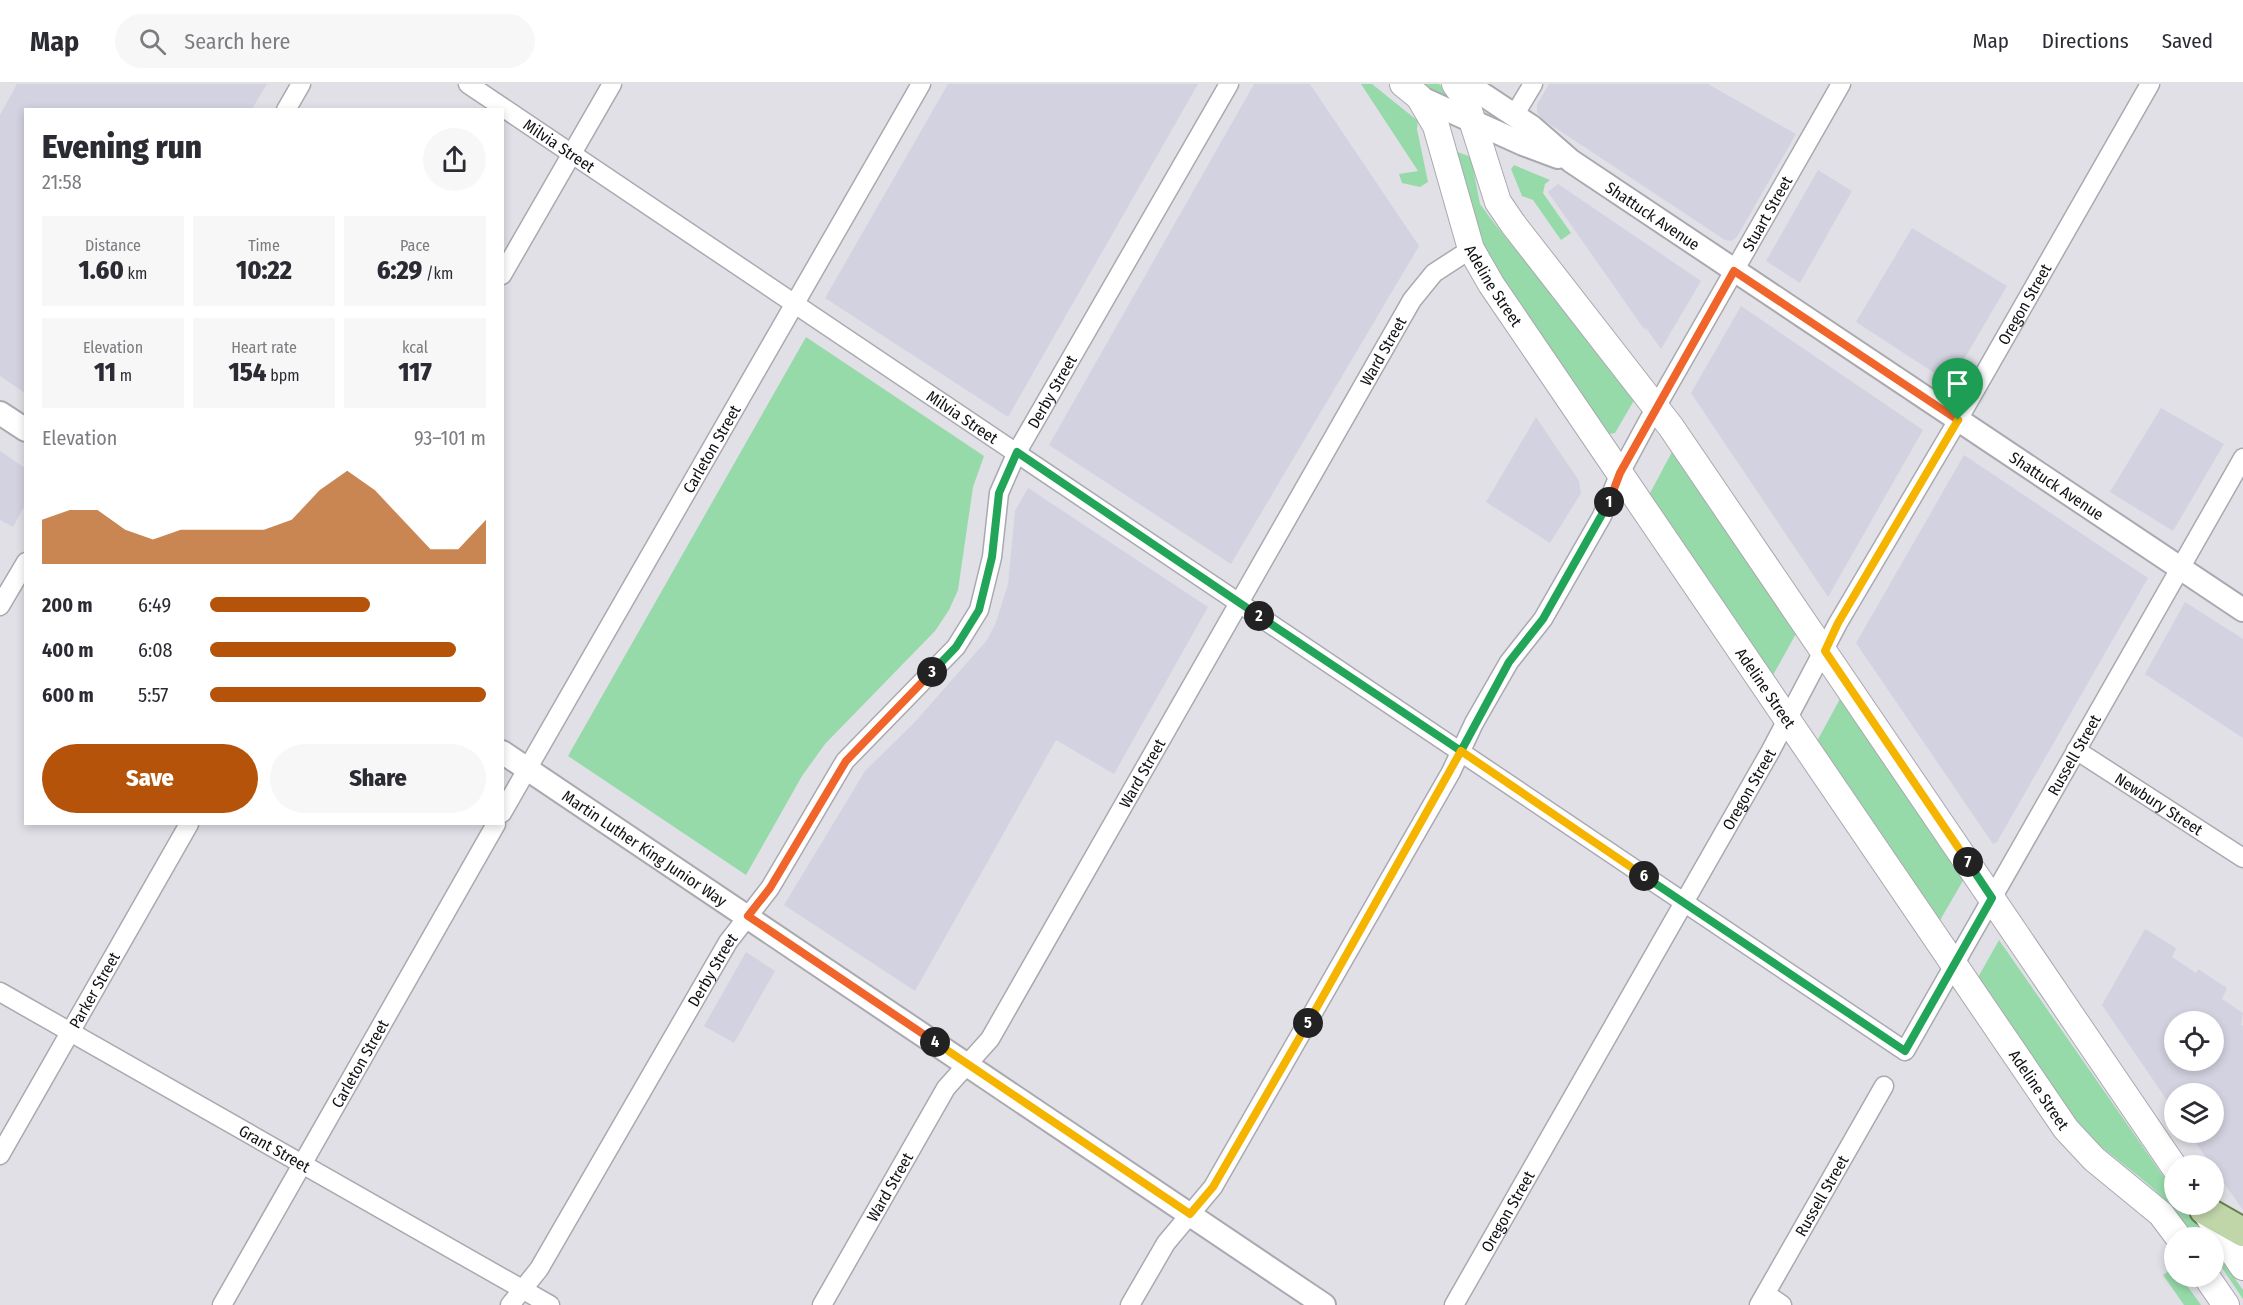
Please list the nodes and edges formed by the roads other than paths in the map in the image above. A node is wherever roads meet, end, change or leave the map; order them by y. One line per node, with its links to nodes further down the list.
1 (301, 84): 12 (street)
2 (468, 84): 13 (street, Milvia Street)
3 (612, 84): 17 (street)
4 (921, 84): 22 (street, Carleton Street)
5 (1229, 84): 27 (street, Derby Street)
6 (1455, 84): 16 (main road)
7 (1467, 84): 15 (street, Shattuck Avenue)
8 (1533, 84): 15 (street)
9 (1841, 84): 20 (street, Stuart Street)
10 (2150, 84): 25 (street, Oregon Street)
11 (1411, 90): 16 (street, Shattuck Avenue); 19 (main road, Adeline Street)
12 (287, 108)
13 (504, 108)
14 (504, 108): 17 (street, Milvia Street)
15 (1515, 114): 18 (street, Shattuck Avenue)
16 (1472, 121): 18 (street, Shattuck Avenue); 23 (main road)
17 (572, 154): 21 (street); 22 (street, Milvia Street)
18 (1571, 161): 20 (street, Shattuck Avenue)
19 (1471, 249): 29 (main road, Adeline Street); 32 (street, Ward Street)
20 (1734, 271): 23 (street, Stuart Street); 25 (street, Shattuck Avenue)
21 (504, 272)
22 (794, 304): 27 (street, Milvia Street); 40 (street, Carleton Street)
23 (1656, 406): 29 (street, Stuart Street); 35 (main road)
24 (0, 413): 26 (street)
25 (1958, 420): 31 (street, Shattuck Avenue); 35 (street, Oregon Street)
26 (24, 430)
27 (1017, 452): 32 (street, Milvia Street); 47 (street, Derby Street)
28 (2243, 458): 31 (street, Russell Street)
29 (1620, 473): 36 (main road, Adeline Street); 38 (street, Stuart Street)
30 (24, 565): 33 (street)
31 (2179, 568): 34 (street, Shattuck Avenue); 37 (street, Russell Street)
32 (1239, 603): 38 (street, Milvia Street); 52 (street, Ward Street)
33 (0, 606)
34 (2243, 610)
35 (1825, 651): 36 (street, Oregon Street); 45 (main road)
36 (1788, 719): 46 (street, Oregon Street); 48 (main road, Adeline Street)
37 (2076, 750): 44 (street, Newbury Street); 45 (street, Russell Street)
38 (1461, 751): 46 (street, Milvia Street); 57 (street, Stuart Street)
39 (504, 754): 40 (street, Martin Luther King Junior Way)
40 (527, 769): 41 (street, Carleton Street); 47 (street, Martin Luther King Junior Way)
41 (504, 809)
42 (188, 825): 50 (street, Parker Street)
43 (495, 825): 56 (street, Carleton Street)
44 (2243, 858)
45 (1992, 898): 48 (street, Russell Street); 55 (main road)
46 (1684, 903): 51 (street, Milvia Street); 72 (street, Oregon Street)
47 (748, 916): 52 (street, Martin Luther King Junior Way); 64 (street, Derby Street)
48 (1954, 965): 51 (street, Russell Street); 60 (main road, Adeline Street)
49 (0, 992): 50 (street, Grant Street)
50 (70, 1032): 54 (street, Parker Street); 56 (street, Grant Street)
51 (1905, 1051)
52 (968, 1064): 57 (street, Martin Luther King Junior Way); 69 (street, Ward Street)
53 (1884, 1086): 65 (street, Russell Street)
54 (0, 1155)
55 (2166, 1155)
56 (302, 1164): 64 (street, Grant Street); 66 (street, Carleton Street)
57 (1190, 1214): 70 (street, Stuart Street); 71 (street, Martin Luther King Junior Way)
58 (2207, 1215): 62 (main road)
59 (2214, 1215): 61 (main road)
60 (2171, 1227)
61 (2243, 1232)
62 (2243, 1267)
63 (2214, 1287): 74 (main road)
64 (522, 1289): 67 (street, Derby Street); 68 (street, Grant Street)
65 (1763, 1300): 73 (street)
66 (222, 1305)
67 (510, 1305)
68 (550, 1305)
69 (822, 1305)
70 (1130, 1305)
71 (1324, 1305)
72 (1454, 1305)
73 (1782, 1305)
74 (2226, 1305)

